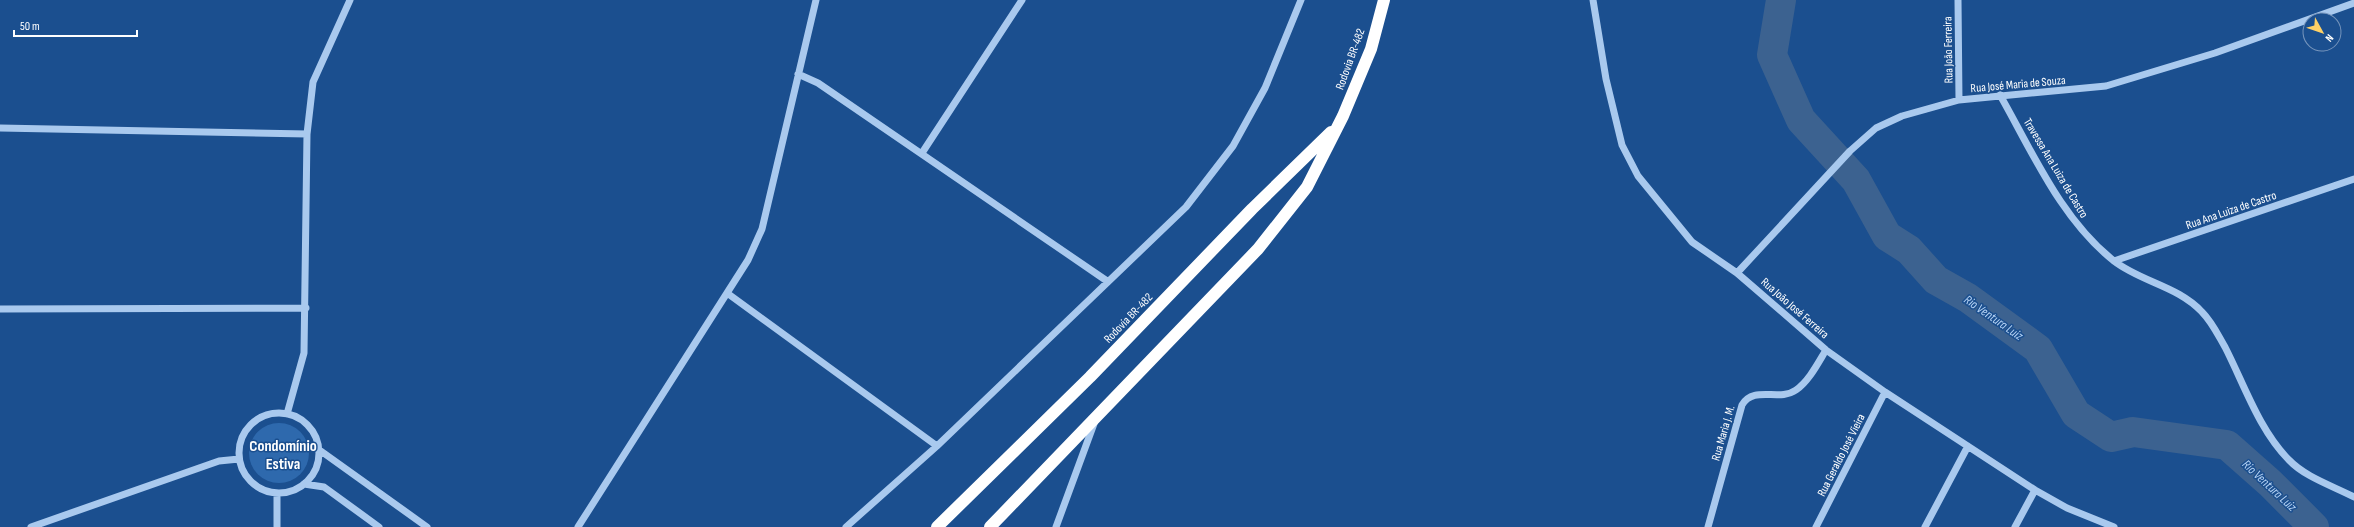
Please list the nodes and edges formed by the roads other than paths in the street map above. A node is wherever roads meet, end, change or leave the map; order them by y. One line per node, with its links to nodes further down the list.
1 (350, 0): 14 (street)
2 (816, 0): 9 (street)
3 (1022, 0): 15 (street)
4 (1301, 0): 19 (street)
5 (1384, 0): 12 (highway, Rodovia BR-482)
6 (1593, 0): 18 (street, Rua João José Ferreira)
7 (1958, 0): 11 (street, Rua João Ferreira)
8 (2354, 3): 10 (street, Rua José Maria de Souza)
9 (798, 74): 15 (street); 20 (street)
10 (2000, 95): 11 (street, Rua José Maria de Souza); 17 (street, Travessa Ana Luiza de Castro)
11 (1959, 100): 18 (street, Rua José Maria de Souza)
12 (1337, 126): 26 (highway, Rodovia BR-482); 42 (highway, Rodovia BR-482)
13 (0, 128): 14 (street)
14 (307, 134): 21 (street)
15 (922, 153): 19 (street)
16 (2354, 179): 17 (street, Rua Ana Luiza de Castro)
17 (2114, 262): 34 (street, Travessa Ana Luiza de Castro)
18 (1737, 273): 23 (street, Rua João José Ferreira)
19 (1107, 281): 27 (street)
20 (727, 293): 27 (street); 40 (street)
21 (306, 308): 22 (street); 25 (street)
22 (0, 309)
23 (1826, 350): 24 (street, Rua João José Ferreira); 45 (street, Rua Maria J. M.)
24 (1885, 392): 28 (street, Rua João José Ferreira); 46 (street, Rua Geraldo José Vieira)
25 (287, 414): 29 (street); 30 (street)
26 (1096, 419): 43 (highway, Rodovia BR-482); 44 (street)
27 (937, 446): 41 (street)
28 (1968, 446): 32 (street, Rua João José Ferreira); 47 (street)
29 (318, 448): 31 (street); 39 (street)
30 (239, 459): 33 (street); 36 (street)
31 (304, 484): 33 (street); 38 (street)
32 (2035, 490): 35 (street, Rua João José Ferreira); 48 (street)
33 (277, 493): 37 (street)
34 (2354, 497)
35 (2101, 525): 49 (street, Rua João José Ferreira)
36 (31, 527)
37 (277, 527)
38 (379, 527)
39 (427, 527)
40 (578, 527)
41 (846, 527)
42 (937, 527)
43 (990, 527)
44 (1056, 527)
45 (1708, 527)
46 (1816, 527)
47 (1925, 527)
48 (2015, 527)
49 (2114, 527)

